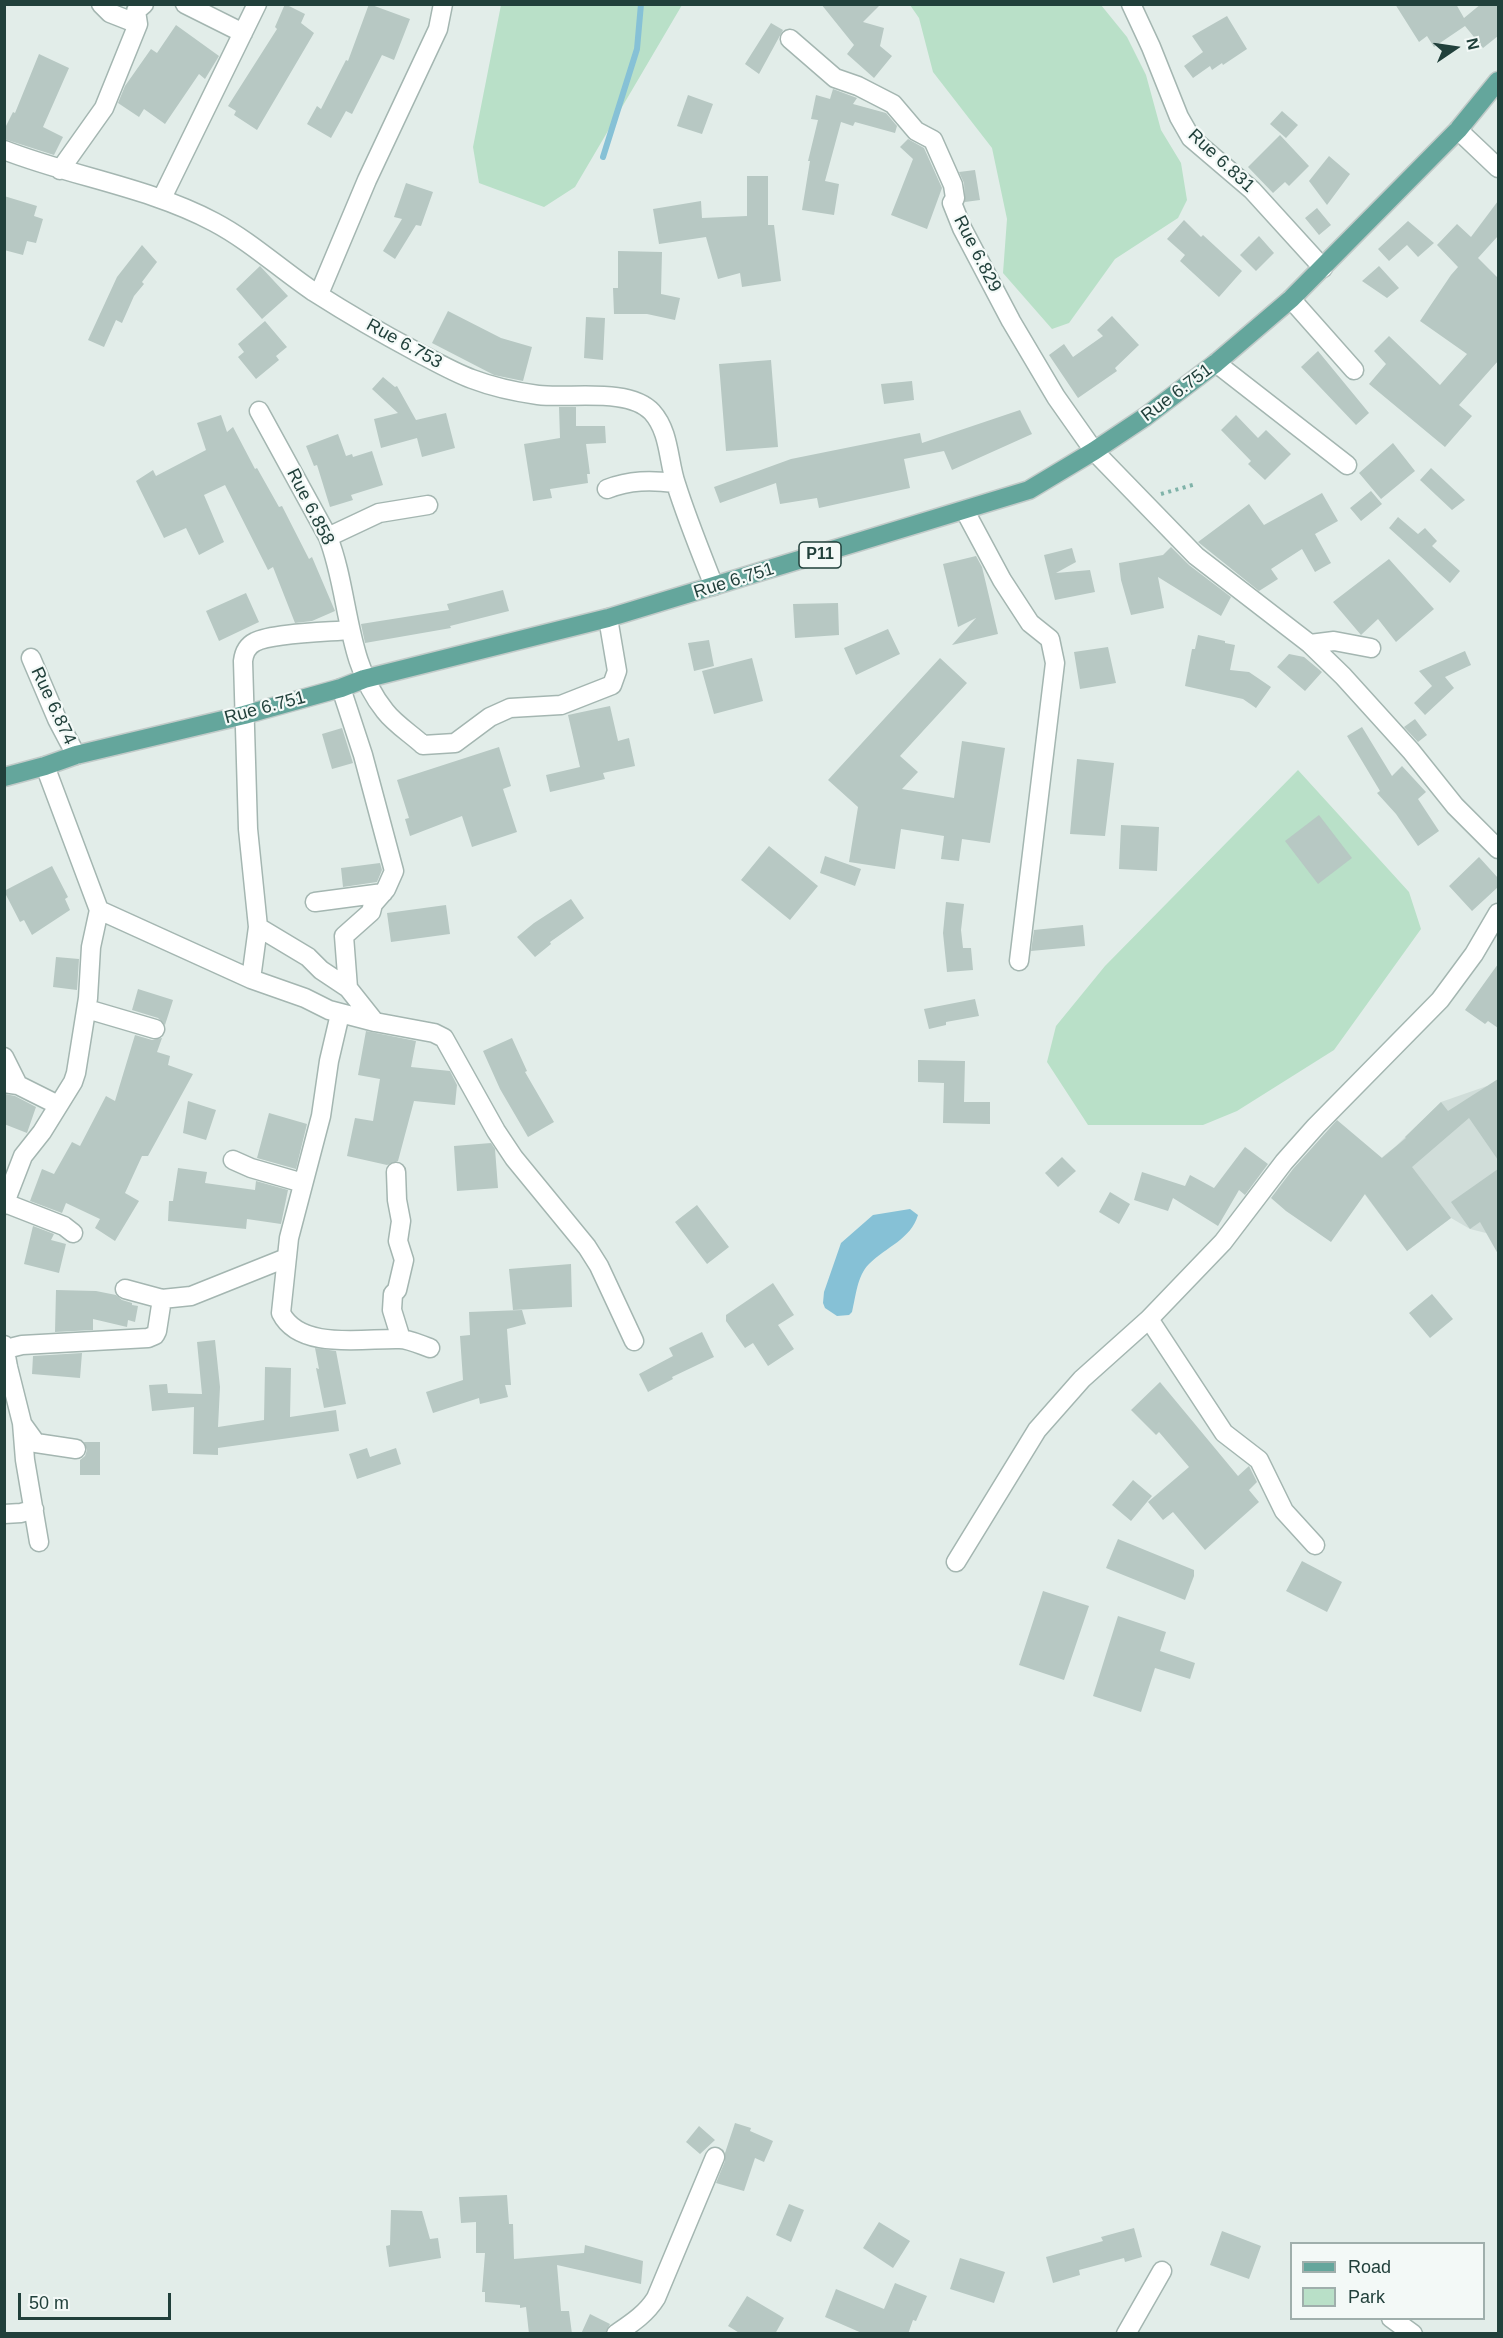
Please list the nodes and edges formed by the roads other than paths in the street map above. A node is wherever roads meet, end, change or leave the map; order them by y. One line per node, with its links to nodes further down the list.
1 (101, 4): 7 (street)
2 (144, 4): 7 (street)
3 (185, 4): 8 (street)
4 (257, 4): 8 (street)
5 (443, 4): 17 (street)
6 (1131, 4): 16 (street, Rue 6.831)
7 (138, 24): 14 (street)
8 (243, 33): 15 (street)
9 (790, 39): 22 (street, Rue 6.829)
10 (1498, 81): 11 (main road, Rue 6.751 / P11)
11 (1458, 130): 13 (street); 16 (main road, Rue 6.751 / P11)
12 (4, 150): 14 (street, Rue 6.753)
13 (1498, 168)
14 (60, 170): 15 (street, Rue 6.753)
15 (162, 198): 17 (street, Rue 6.753)
16 (1323, 268): 18 (main road, Rue 6.751 / P11)
17 (319, 294): 24 (street, Rue 6.753)
18 (1291, 300): 19 (main road, Rue 6.751 / P11); 20 (street)
19 (1216, 363): 22 (main road, Rue 6.751 / P11); 23 (street)
20 (1354, 370)
21 (259, 411): 28 (street, Rue 6.858)
22 (1094, 451): 27 (main road, Rue 6.751 / P11); 32 (street, Rue 6.829)
23 (1347, 465)
24 (675, 483): 25 (street); 29 (street, Rue 6.753)
25 (607, 489)
26 (428, 505): 28 (street)
27 (965, 511): 29 (main road, Rue 6.751 / P11); 47 (street)
28 (328, 537): 31 (street, Rue 6.858)
29 (714, 586): 30 (main road, Rue 6.751 / P11)
30 (608, 618): 35 (main road, Rue 6.751 / P11); 35 (street, Rue 6.858)
31 (350, 630): 35 (street, Rue 6.858); 37 (street)
32 (1310, 644): 33 (street); 41 (street, Rue 6.829)
33 (1371, 648)
34 (31, 658): 38 (street, Rue 6.874)
35 (364, 679): 36 (main road, Rue 6.751 / P11)
36 (340, 688): 37 (main road, Rue 6.751 / P11); 42 (street)
37 (244, 715): 38 (main road, Rue 6.751 / P11); 46 (street)
38 (76, 755): 39 (main road, Rue 6.751 / P11)
39 (45, 766): 40 (main road, Rue 6.751 / P11); 44 (street)
40 (4, 777)
41 (1498, 849)
42 (383, 893): 43 (street); 49 (street)
43 (315, 902)
44 (99, 910): 48 (street); 50 (street)
45 (1498, 913): 65 (street)
46 (258, 927): 48 (street); 49 (street)
47 (1019, 961)
48 (251, 979): 51 (street)
49 (348, 988): 52 (street)
50 (87, 1009): 53 (street); 56 (street)
51 (340, 1014): 52 (street); 59 (street)
52 (375, 1022): 67 (street)
53 (155, 1029)
54 (4, 1057): 55 (street)
55 (11, 1084): 56 (street)
56 (58, 1105): 60 (street)
57 (233, 1160): 59 (street)
58 (396, 1172): 66 (street)
59 (303, 1183): 62 (street)
60 (5, 1204): 61 (street)
61 (73, 1233)
62 (286, 1258): 64 (street); 66 (street)
63 (125, 1289): 64 (street)
64 (162, 1299): 68 (street)
65 (1149, 1318): 75 (street); 76 (street)
66 (401, 1339): 69 (street)
67 (634, 1341)
68 (5, 1347): 70 (street)
69 (430, 1348)
70 (22, 1423): 71 (street); 72 (street)
71 (76, 1449)
72 (34, 1509): 73 (street); 74 (street)
73 (4, 1514)
74 (39, 1542)
75 (1315, 1545)
76 (956, 1562)
77 (715, 2157): 80 (street)
78 (1162, 2271): 81 (street)
79 (1392, 2320): 82 (street)
80 (616, 2334)
81 (1126, 2334)
82 (1413, 2334)

